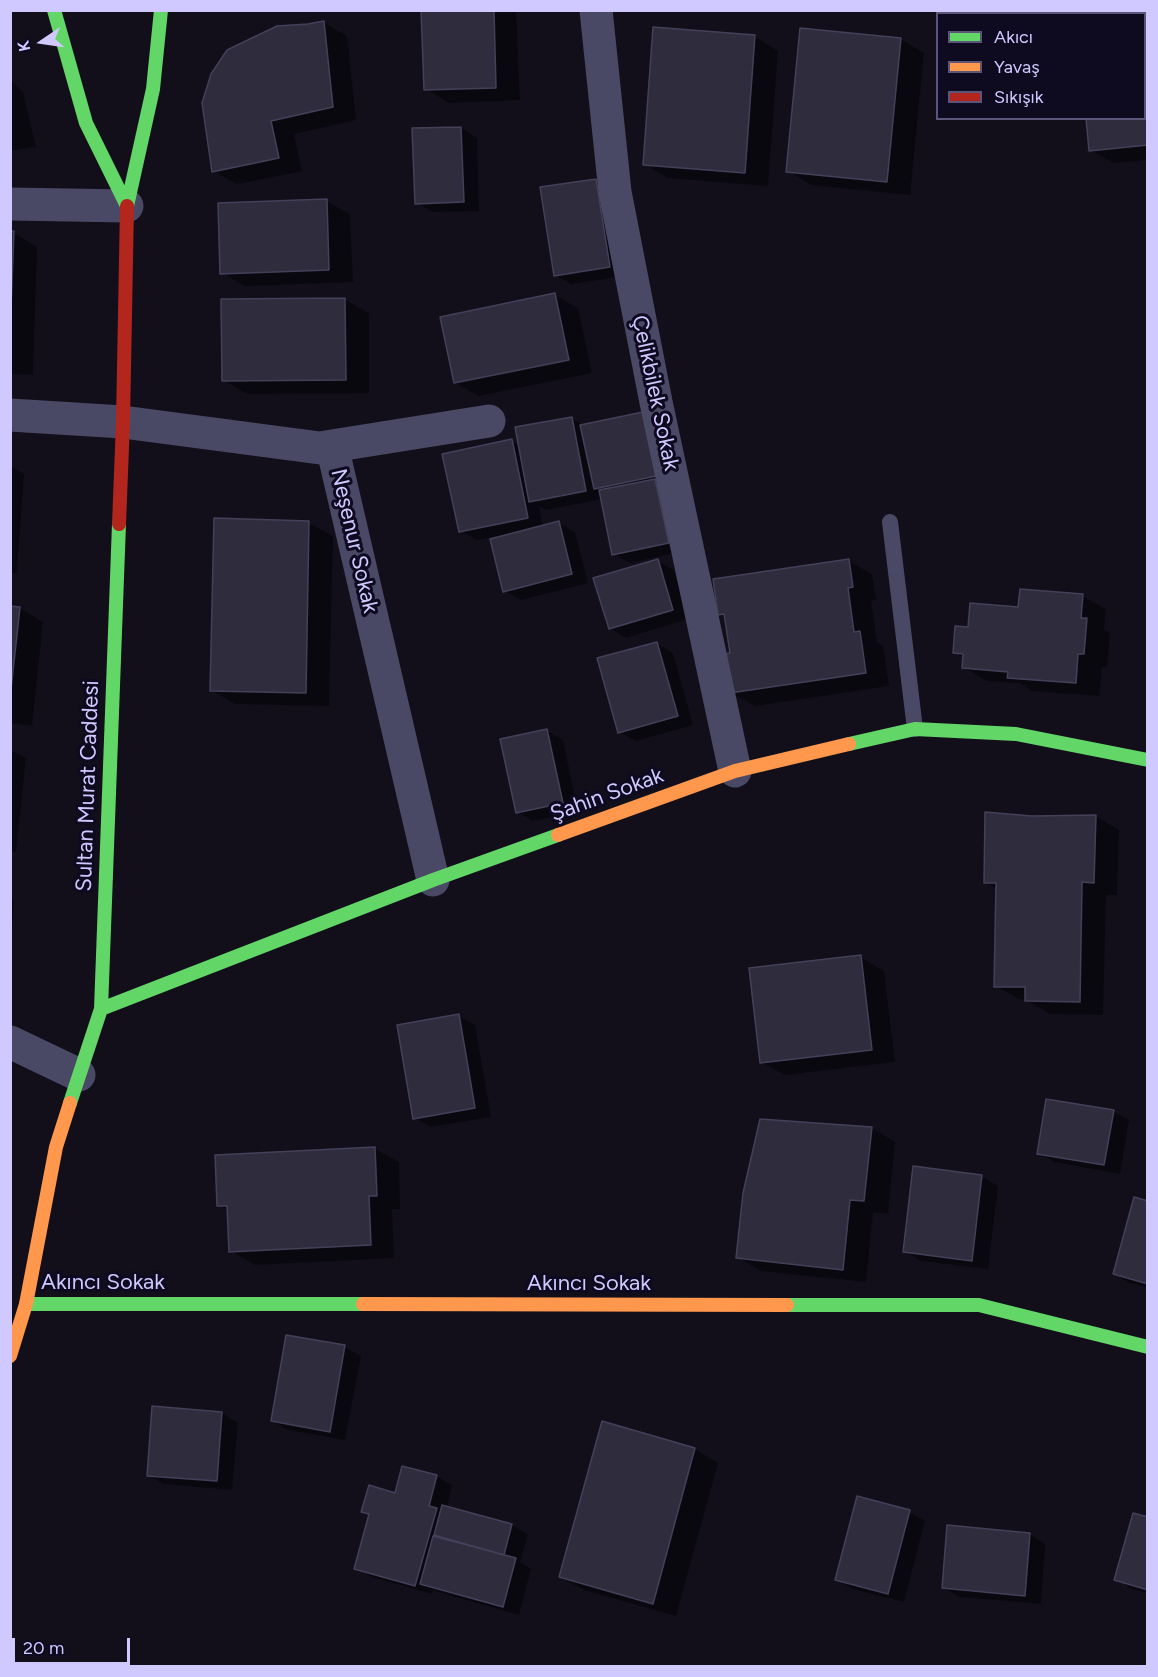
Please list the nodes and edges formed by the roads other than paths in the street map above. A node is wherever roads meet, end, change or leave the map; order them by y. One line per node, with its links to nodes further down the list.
1 (54, 10): 5 (street)
2 (161, 10): 5 (street, Sultan Murat Caddesi)
3 (596, 10): 13 (street, Çelikbilek Sokak)
4 (10, 204): 5 (street)
5 (127, 206): 8 (street, Sultan Murat Caddesi)
6 (10, 415): 8 (street, Neşenur Sokak)
7 (489, 421): 9 (street)
8 (123, 422): 9 (street, Neşenur Sokak); 15 (street, Sultan Murat Caddesi)
9 (332, 446): 14 (street, Neşenur Sokak)
10 (890, 522): 11 (lane)
11 (915, 729): 12 (street, Şahin Sokak); 13 (street, Şahin Sokak)
12 (1148, 759)
13 (735, 771): 14 (street, Şahin Sokak)
14 (433, 880): 15 (street, Şahin Sokak)
15 (101, 1009): 17 (street, Sultan Murat Caddesi)
16 (10, 1042): 17 (street)
17 (79, 1075): 18 (street, Sultan Murat Caddesi)
18 (26, 1304): 19 (street, Akıncı Sokak); 20 (street, Sultan Murat Caddesi)
19 (1148, 1347)
20 (10, 1356)

